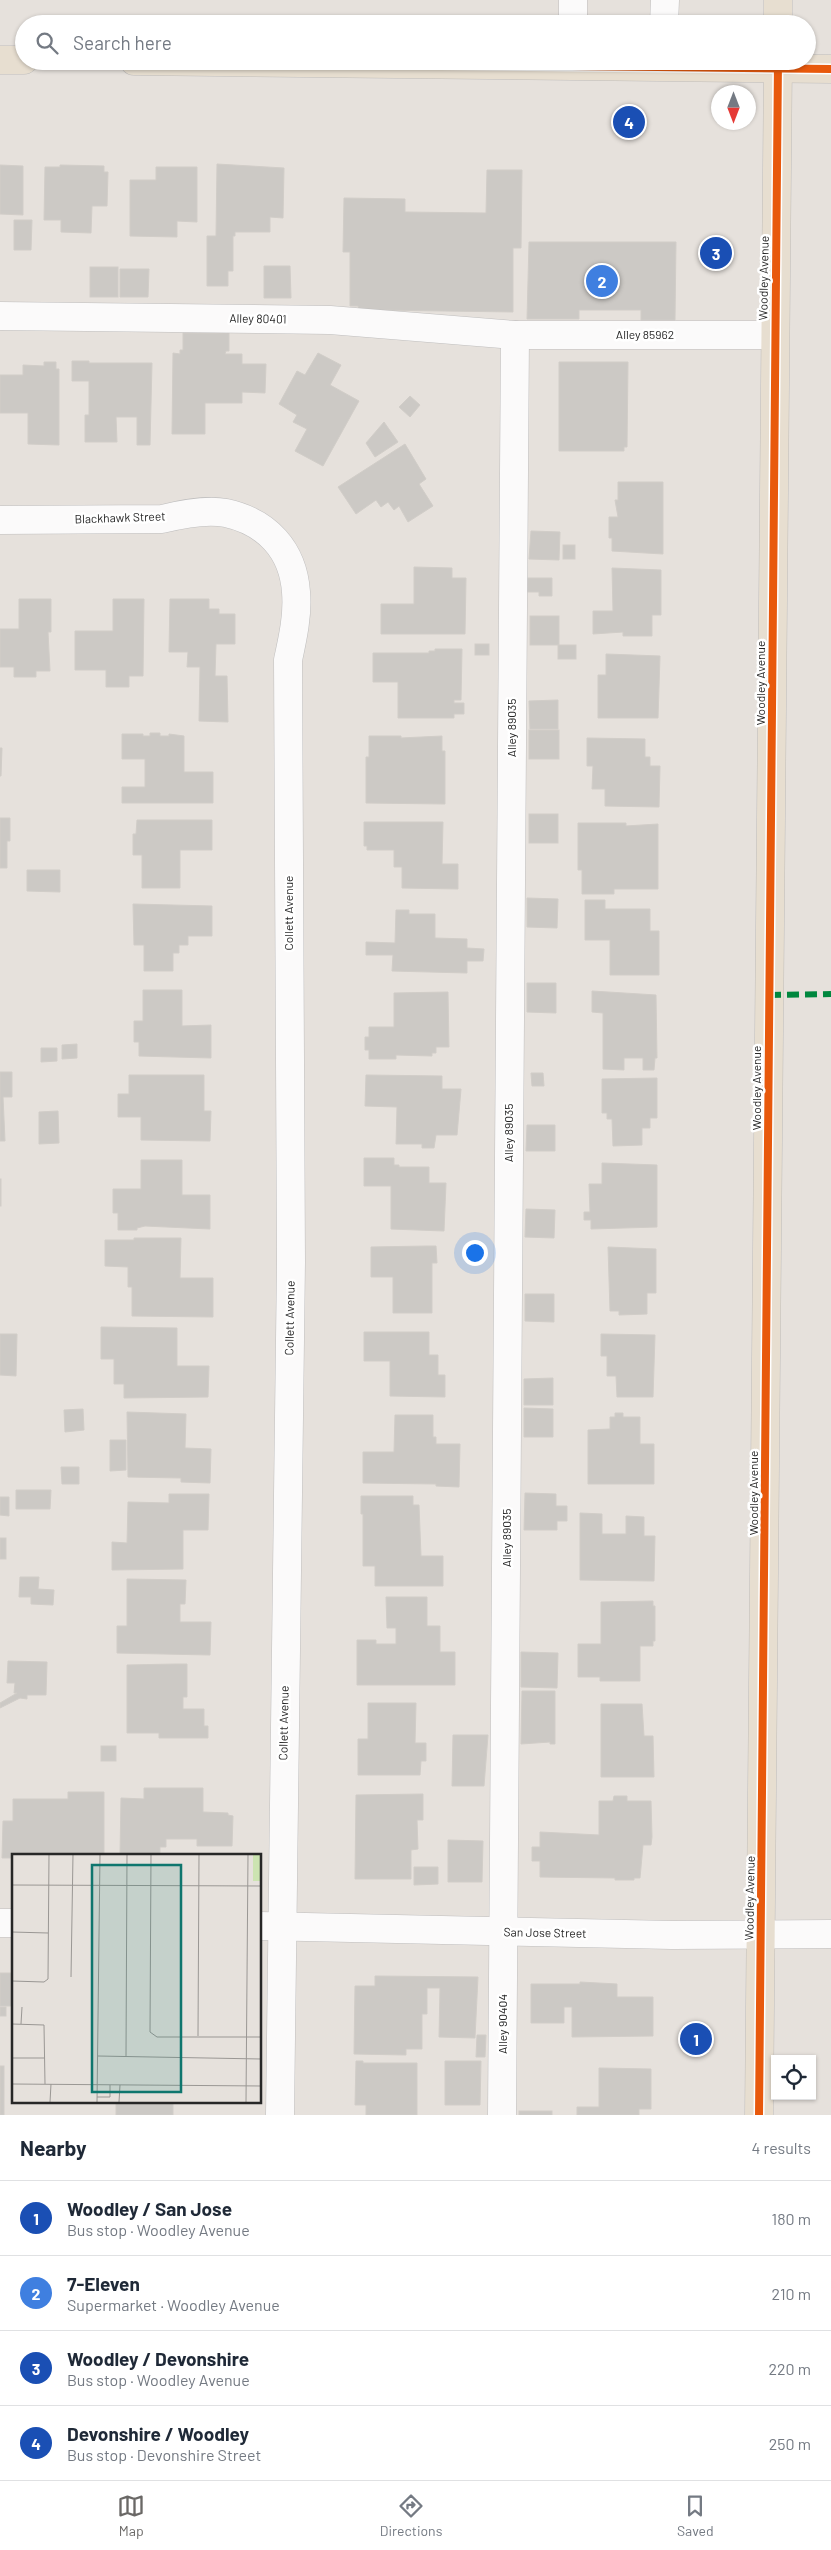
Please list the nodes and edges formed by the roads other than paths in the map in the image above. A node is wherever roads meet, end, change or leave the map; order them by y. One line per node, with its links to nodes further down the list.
1 (573, 0): 4 (street)
2 (665, 0): 5 (street)
3 (778, 0): 6 (main road)
4 (573, 15)
5 (664, 15)
6 (778, 15)
7 (0, 60): 8 (main road)
8 (15, 60)
9 (816, 68): 10 (main road)
10 (831, 69)
11 (778, 70): 14 (main road, Woodley Avenue)
12 (0, 316): 13 (street, Alley 80401)
13 (515, 334): 14 (street, Alley 85962); 18 (street, Alley 89035)
14 (775, 334): 20 (main road, Woodley Avenue)
15 (0, 520): 16 (street, Blackhawk Street)
16 (267, 530): 17 (street, Collett Avenue)
17 (270, 1926): 18 (street, San Jose Street); 21 (street, Collett Avenue)
18 (504, 1932): 20 (street, San Jose Street); 22 (street, Alley 90404)
19 (831, 1934): 20 (street, San Jose Street)
20 (760, 1935): 23 (main road, Woodley Avenue)
21 (280, 2115)
22 (502, 2115)
23 (759, 2115)

